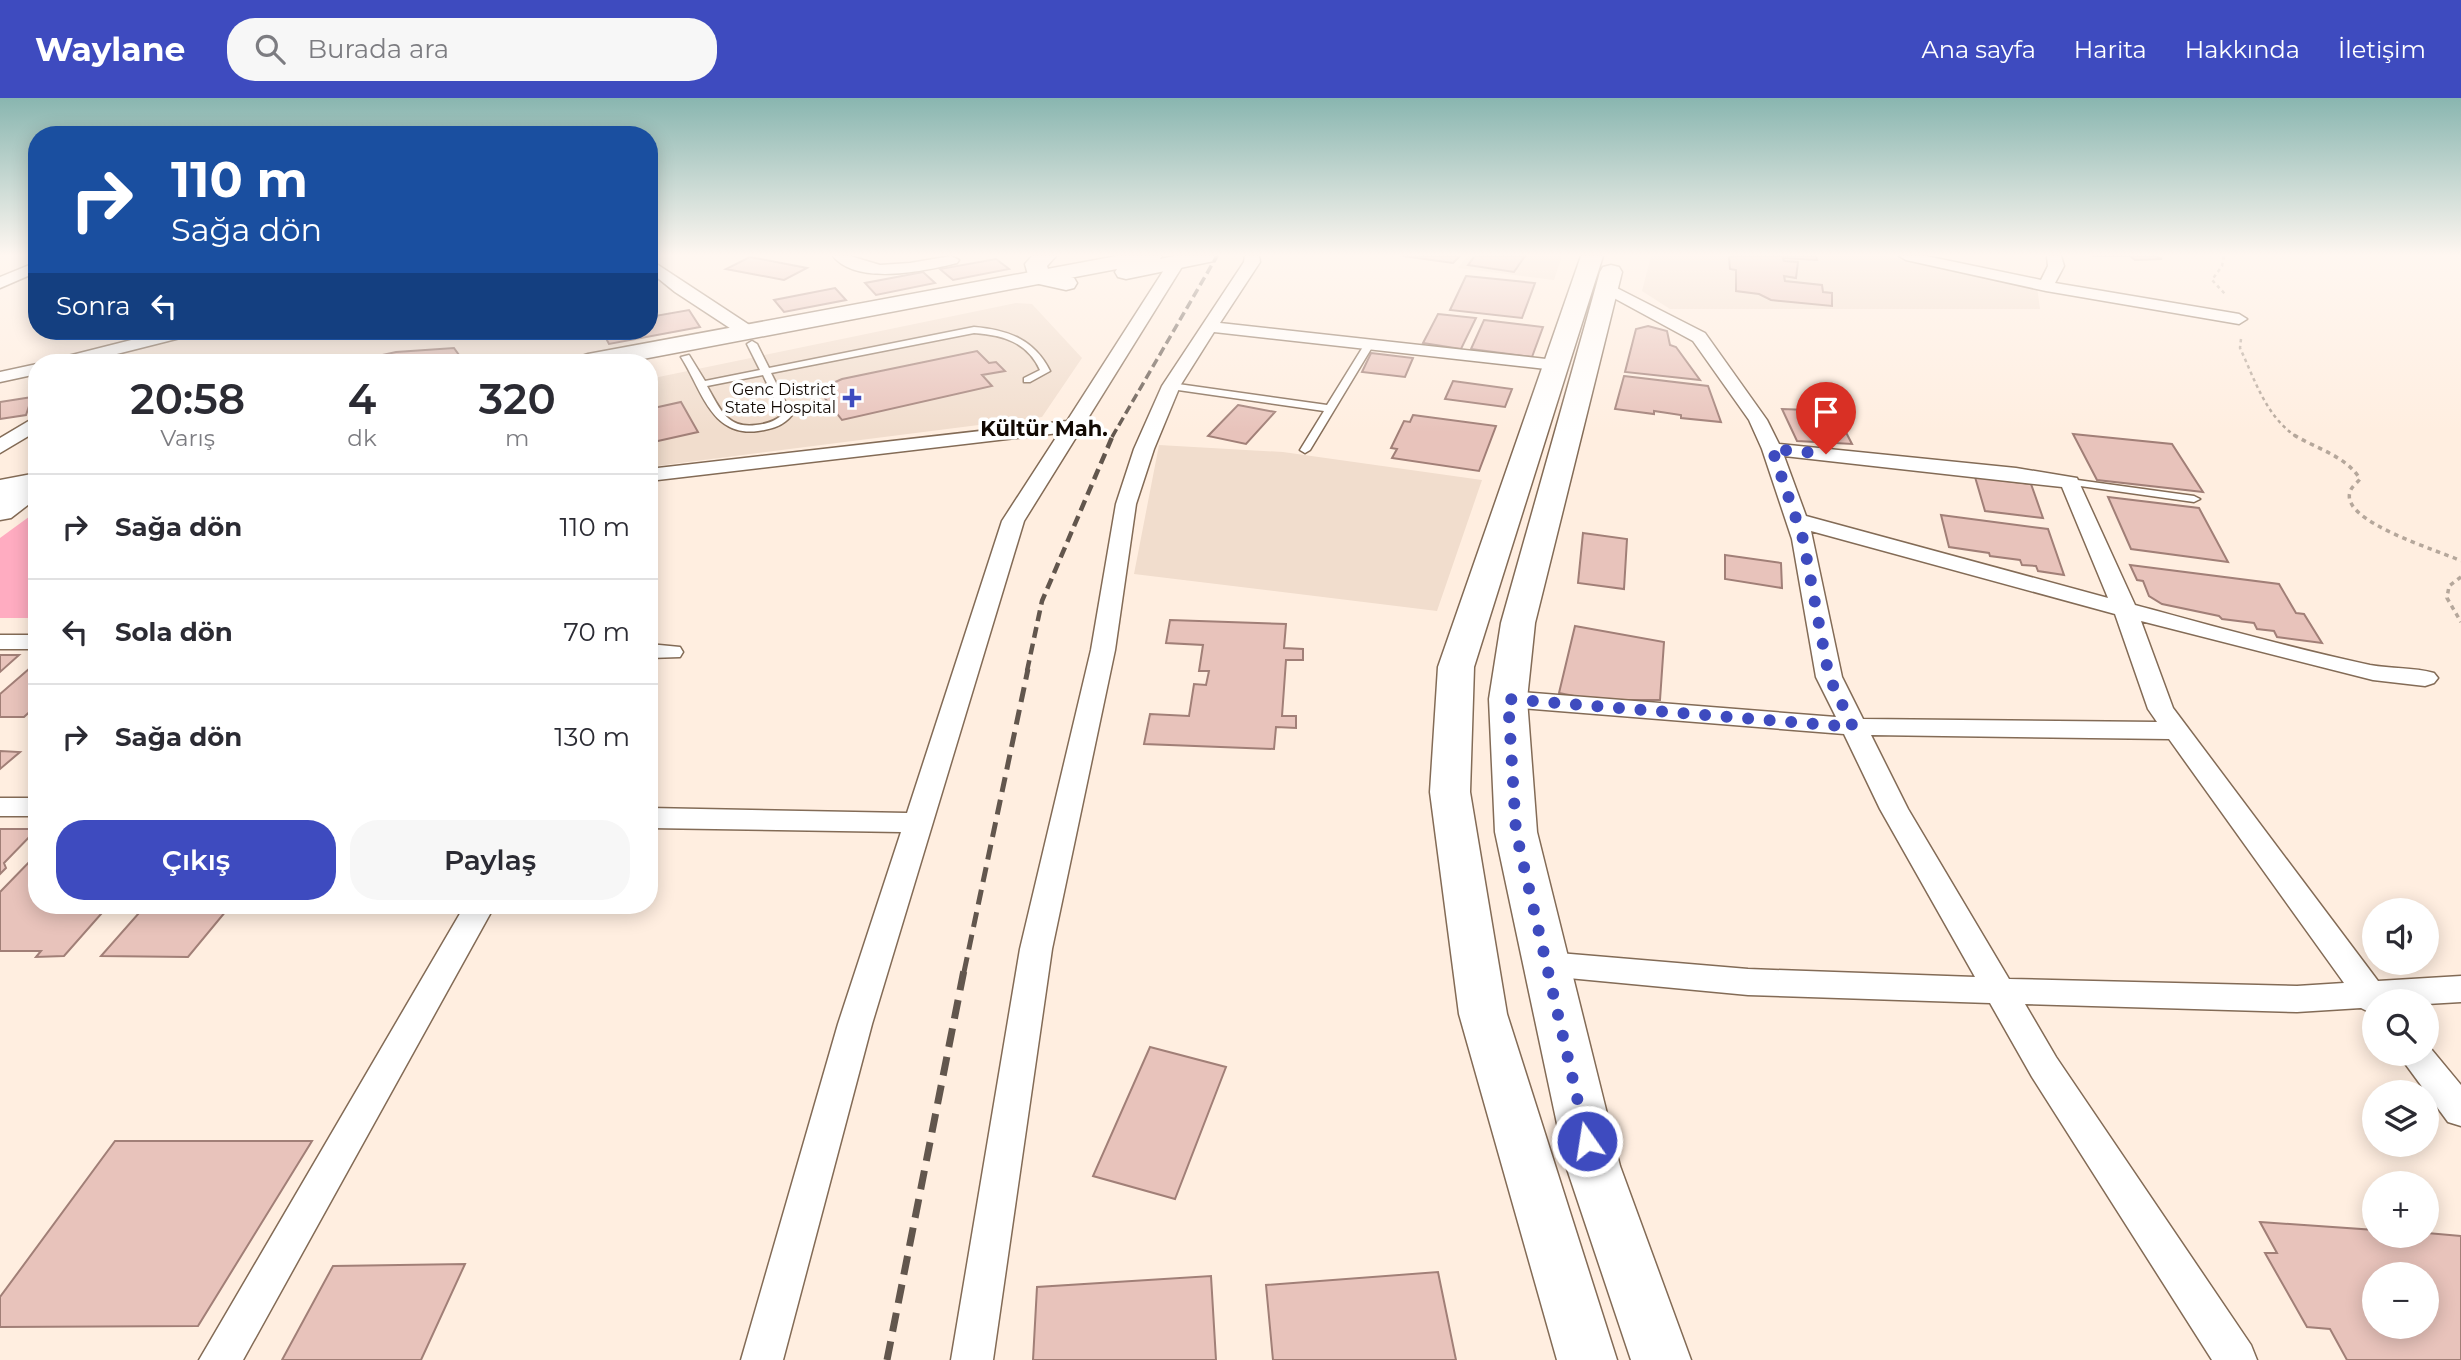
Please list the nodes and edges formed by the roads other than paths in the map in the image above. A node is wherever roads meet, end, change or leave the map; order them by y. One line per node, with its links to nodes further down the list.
1 (717, 315): 12 (street)
2 (844, 315): 12 (main road)
3 (885, 315): 12 (main road)
4 (1134, 315): 29 (street)
5 (1218, 315): 11 (street)
6 (1580, 315): 21 (main road)
7 (1593, 315): 48 (main road)
8 (1670, 315): 32 (street)
9 (2215, 315): 10 (street)
10 (2239, 319)
11 (1210, 327): 15 (street); 27 (street)
12 (750, 338): 18 (main road); 19 (main road); 23 (lane)
13 (150, 340): 16 (street)
14 (169, 340): 17 (street)
15 (1369, 344): 21 (street); 28 (lane)
16 (96, 354)
17 (149, 354)
18 (642, 354)
19 (686, 357): 20 (main road); 26 (lane)
20 (658, 362)
21 (1555, 365): 67 (main road)
22 (28, 371): 24 (street)
23 (765, 373): 25 (lane); 26 (lane); 26 (lane)
24 (0, 377)
25 (1027, 380)
26 (704, 384)
27 (1171, 386): 28 (lane); 66 (street)
28 (1331, 409): 33 (lane)
29 (1073, 426): 36 (street); 54 (street)
30 (28, 428): 31 (street)
31 (0, 447)
32 (1772, 449): 37 (street); 43 (street)
33 (1305, 450)
34 (28, 469): 35 (main road)
35 (0, 474)
36 (658, 474)
37 (2070, 482): 41 (lane); 44 (street)
38 (28, 484): 39 (main road)
39 (0, 489)
40 (28, 490): 42 (main road)
41 (2194, 499)
42 (0, 511)
43 (1796, 520): 44 (street); 49 (street)
44 (2125, 610): 47 (street); 50 (street)
45 (0, 642): 46 (street)
46 (28, 642)
47 (2425, 678)
48 (1508, 699): 49 (street); 56 (main road)
49 (1853, 727): 50 (street); 59 (street)
50 (2177, 732): 57 (street)
51 (0, 807): 52 (street)
52 (28, 807)
53 (658, 818): 54 (street)
54 (918, 823): 65 (street)
55 (475, 914): 64 (street)
56 (1547, 964): 59 (street); 68 (main road)
57 (2365, 989)
58 (2461, 989): 60 (street)
59 (2000, 991): 61 (street); 69 (street)
60 (2439, 991)
61 (2362, 998)
62 (2425, 1066): 63 (street)
63 (2461, 1111)
64 (220, 1360)
65 (762, 1360)
66 (972, 1360)
67 (1587, 1360)
68 (1661, 1360)
69 (2236, 1360)

